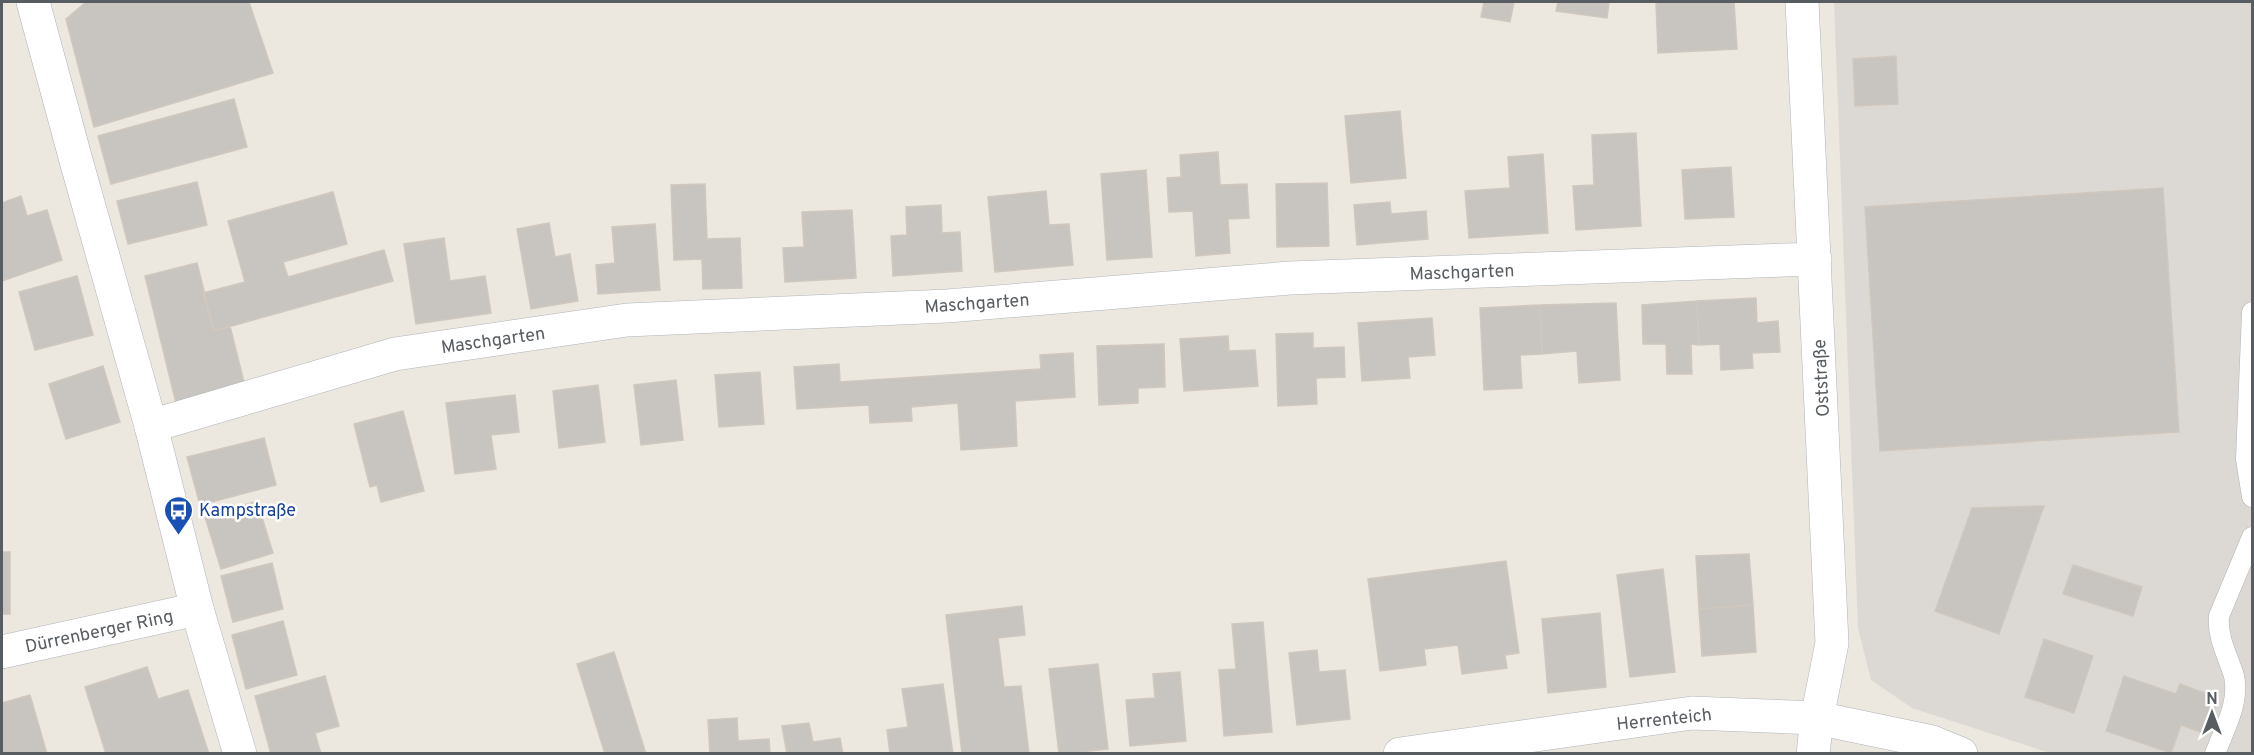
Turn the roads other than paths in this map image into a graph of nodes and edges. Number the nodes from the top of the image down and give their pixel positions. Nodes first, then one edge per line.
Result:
1 (33, 2) edge
2 (1802, 2) edge
3 (1815, 259) junction
4 (2253, 312) edge
5 (151, 426) junction
6 (2253, 497) edge
7 (2253, 537) edge
8 (197, 609) junction
9 (2, 652) edge
10 (1817, 718) junction
11 (240, 753) edge
12 (1400, 753) edge
13 (1813, 753) edge
14 (1961, 753) edge
15 (2215, 753) edge

1 - 5 street
2 - 3 street, Oststraße
3 - 5 street, Maschgarten
3 - 10 street, Oststraße
4 - 6 lane
5 - 8 street
7 - 15 lane
8 - 9 street, Dürrenberger Ring
8 - 11 street
10 - 12 street, Herrenteich
10 - 13 street, Oststraße
10 - 14 street, Herrenteich

